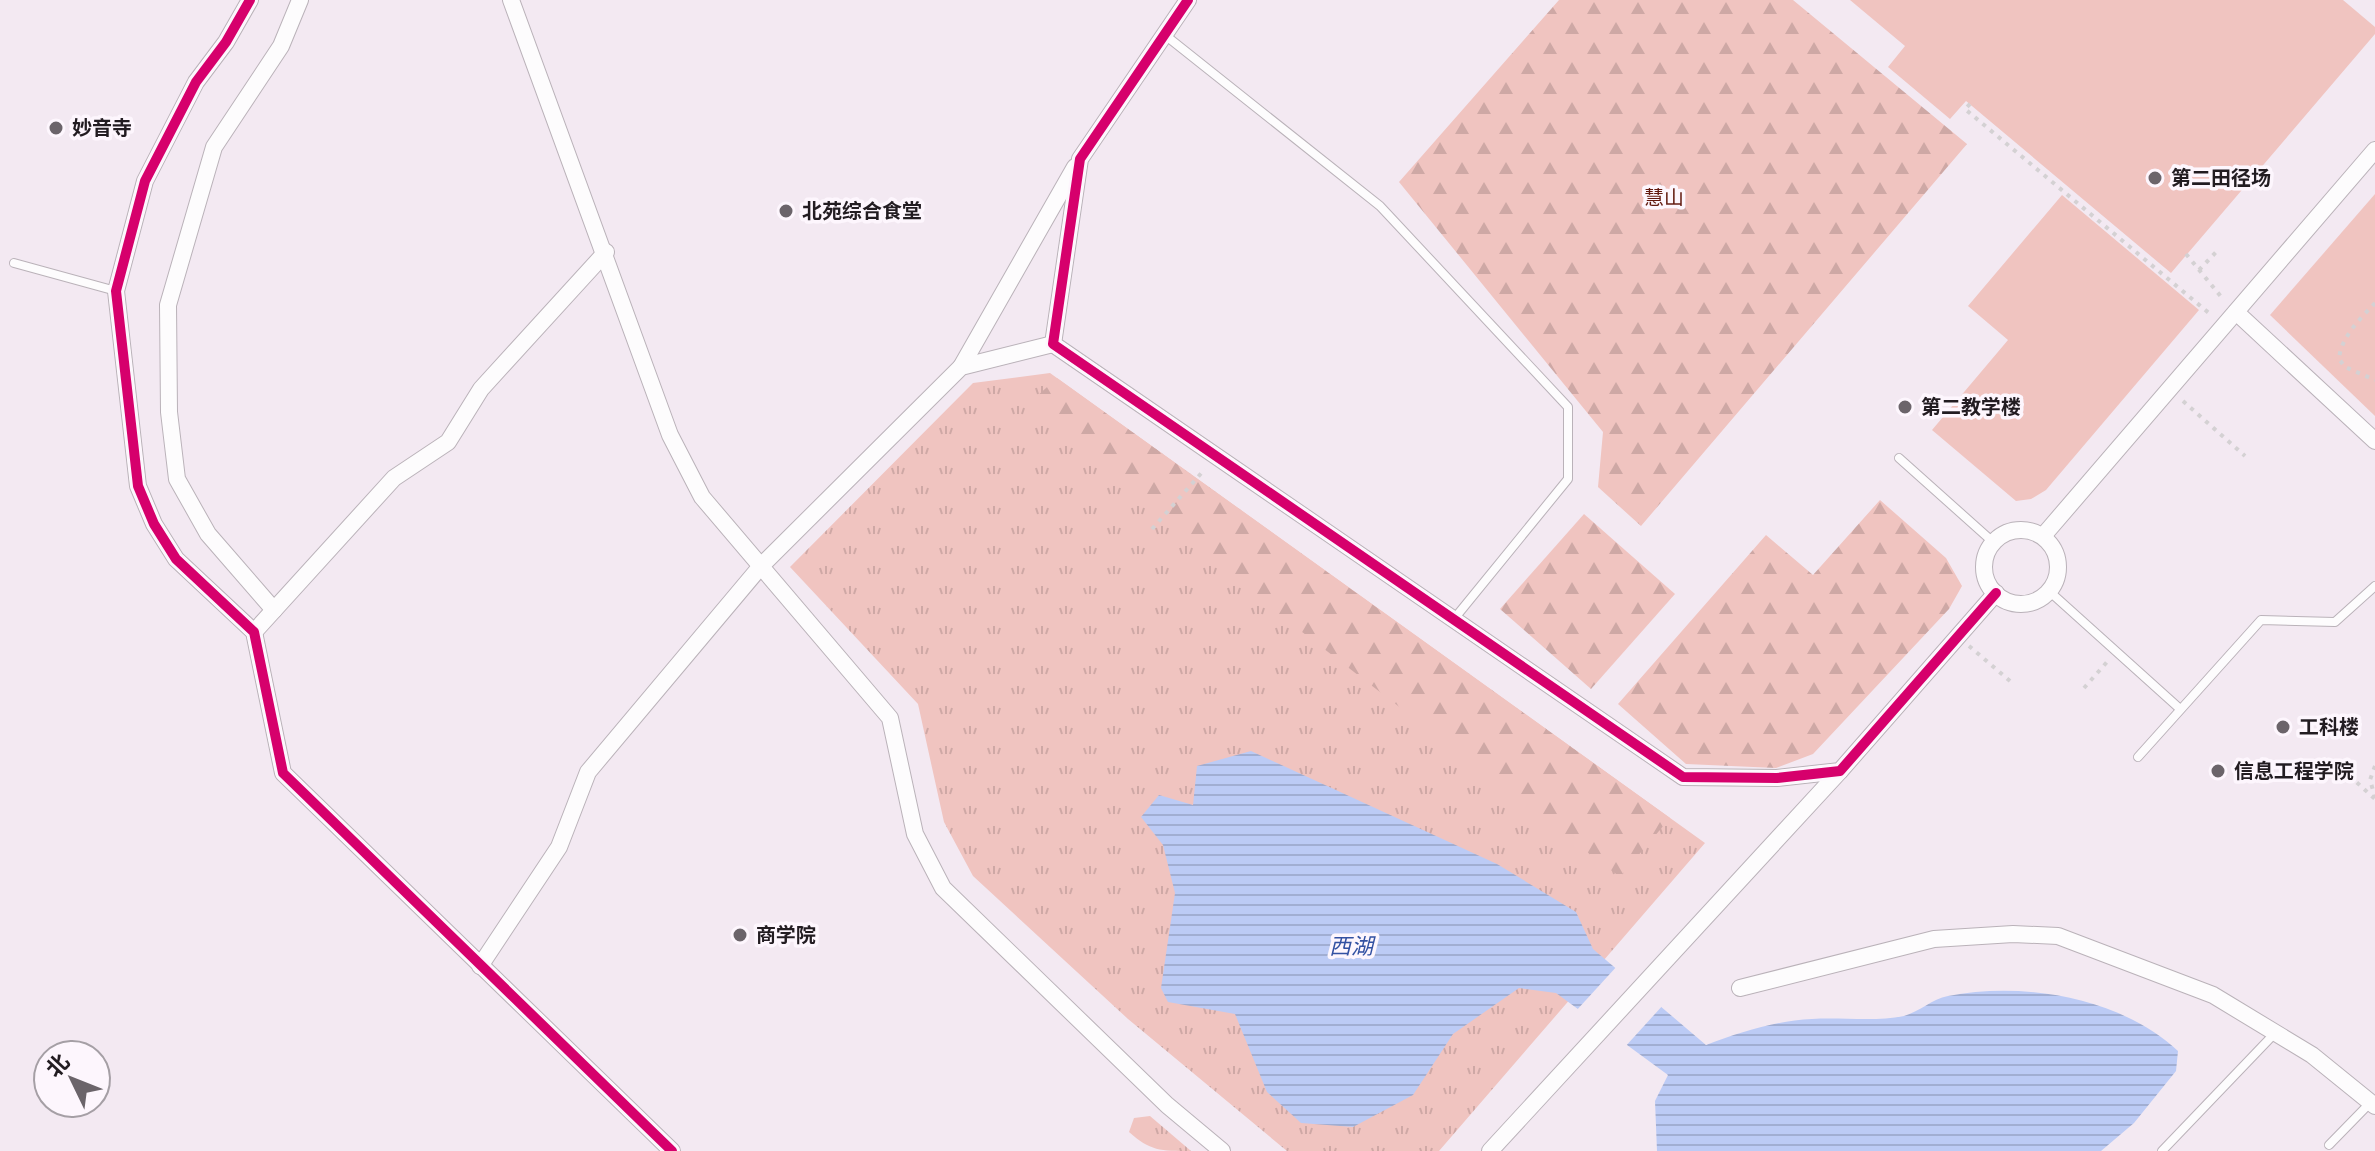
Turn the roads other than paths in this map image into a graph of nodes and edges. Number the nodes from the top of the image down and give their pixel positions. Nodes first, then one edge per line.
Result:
1 (250, 0) edge
2 (300, 0) edge
3 (511, 0) edge
4 (1188, 0) edge
5 (1165, 34) junction
6 (2375, 150) edge
7 (1080, 159) junction
8 (606, 252) junction
9 (14, 263) dead end
10 (116, 291) junction
11 (2236, 312) junction
12 (1053, 344) junction
13 (961, 367) junction
14 (2375, 441) edge
15 (1899, 458) dead end
16 (2043, 536) junction
17 (1993, 542) junction
18 (761, 566) junction
19 (2375, 586) edge
20 (2049, 591) junction
21 (1996, 593) junction
22 (274, 610) junction
23 (1454, 619) junction
24 (254, 632) junction
25 (2179, 708) junction
26 (2138, 757) dead end
27 (1840, 771) junction
28 (480, 966) junction
29 (1740, 988) dead end
30 (2277, 1032) junction
31 (2373, 1104) edge
32 (2329, 1145) dead end
33 (672, 1151) edge
34 (1222, 1151) edge
35 (1490, 1151) edge
36 (2162, 1151) edge

1 - 10 street
2 - 22 street
3 - 8 street
4 - 5 street
5 - 7 street
5 - 23 lane
6 - 11 street
7 - 12 street
7 - 13 street
8 - 18 street
8 - 22 street
9 - 10 lane
10 - 24 street
11 - 14 street
11 - 16 street
12 - 13 street
12 - 23 street
13 - 18 street
15 - 17 lane
16 - 17 street
16 - 20 street
17 - 21 street
18 - 28 street
18 - 34 street
19 - 25 lane
20 - 21 street
20 - 25 lane
21 - 27 street
22 - 24 street
23 - 27 street
24 - 28 street
25 - 26 lane
27 - 35 street
28 - 33 street
29 - 30 street
30 - 31 street
30 - 36 lane
31 - 32 lane

